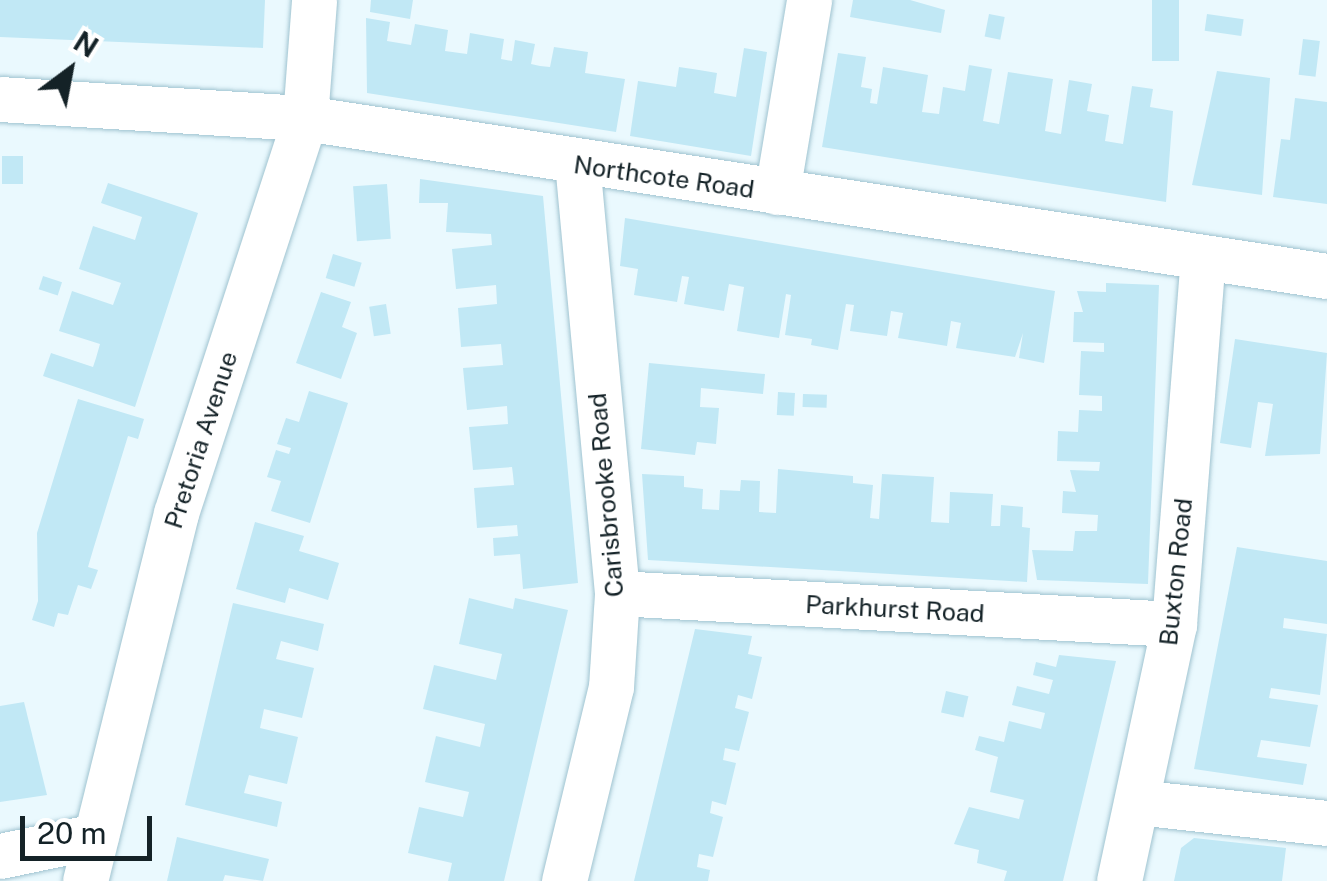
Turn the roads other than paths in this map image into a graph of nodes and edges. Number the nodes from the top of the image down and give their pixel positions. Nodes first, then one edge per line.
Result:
1 (314, 0) edge
2 (809, 0) edge
3 (0, 99) edge
4 (305, 118) junction
5 (578, 164) junction
6 (777, 192) junction
7 (1203, 258) junction
8 (1327, 276) edge
9 (617, 593) junction
10 (1174, 624) junction
11 (1138, 802) junction
12 (1327, 823) edge
13 (96, 836) junction
14 (0, 856) edge
15 (85, 881) edge
16 (564, 881) edge
17 (1119, 881) edge

1 - 4 street, Pretoria Avenue
2 - 6 street
3 - 4 street, Northcote Road
4 - 5 street, Northcote Road
4 - 13 street, Pretoria Avenue
5 - 6 street, Northcote Road
5 - 9 street, Carisbrooke Road
6 - 7 street, Northcote Road
7 - 8 street, Northcote Road
7 - 10 street, Buxton Road
9 - 10 street, Parkhurst Road
9 - 16 street, Carisbrooke Road
10 - 11 street, Buxton Road
11 - 12 street
11 - 17 street, Buxton Road
13 - 14 street
13 - 15 street, Pretoria Avenue

